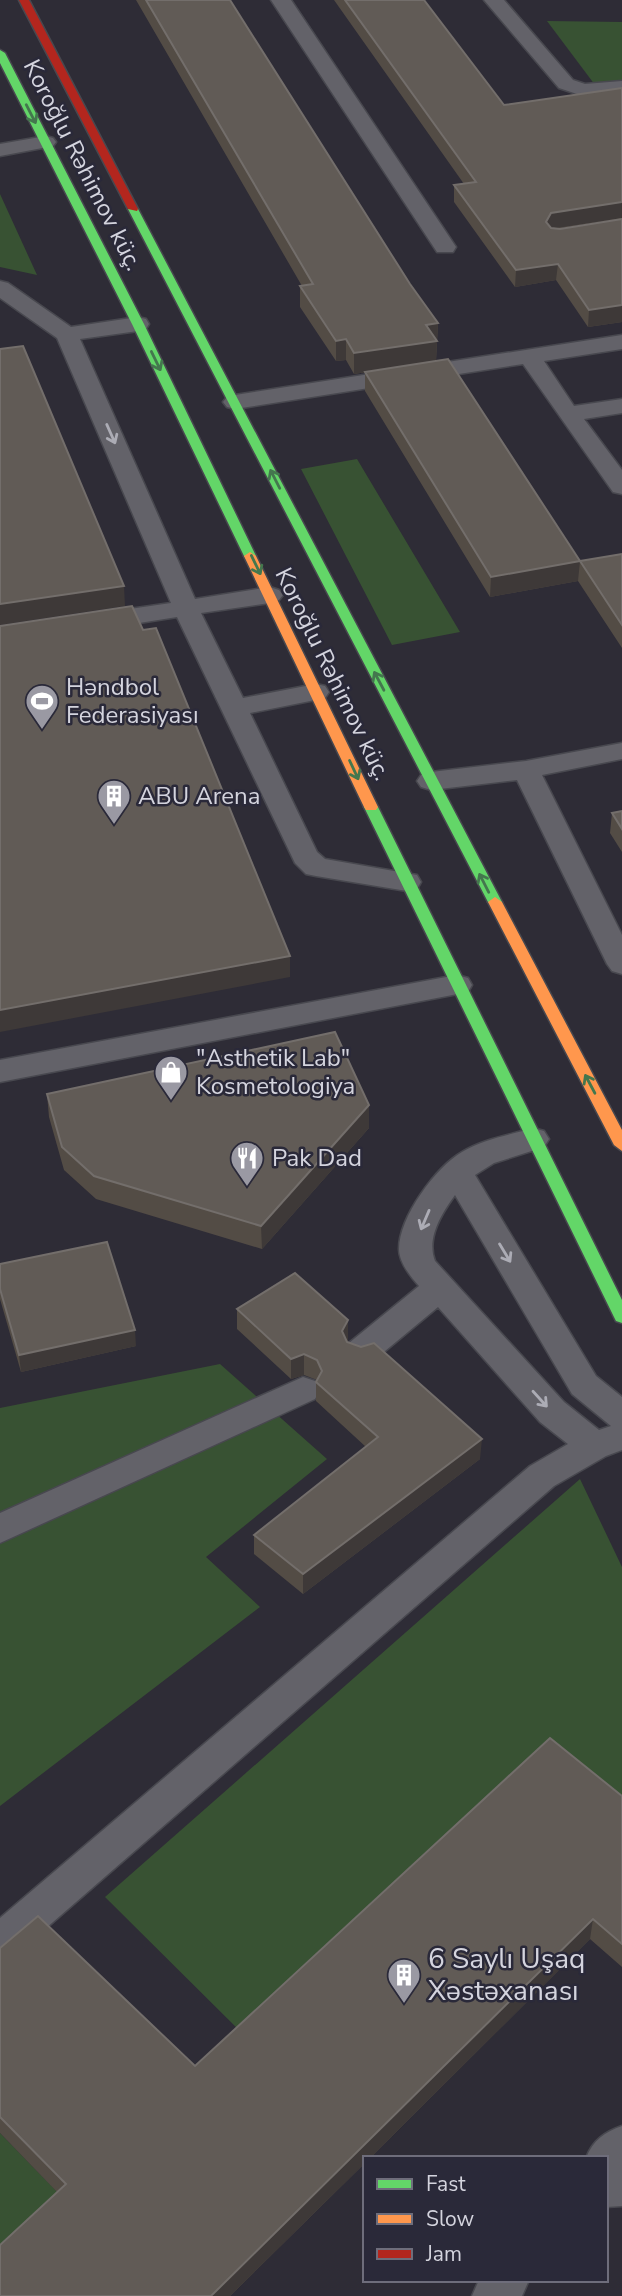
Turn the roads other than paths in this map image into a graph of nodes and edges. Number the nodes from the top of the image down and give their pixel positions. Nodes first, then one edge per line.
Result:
1 (24, 0) edge
2 (281, 0) edge
3 (494, 0) edge
4 (0, 53) edge
5 (622, 87) edge
6 (46, 142) junction
7 (0, 150) edge
8 (445, 247) dead end
9 (0, 288) edge
10 (138, 324) junction
11 (67, 334) junction
12 (622, 342) edge
13 (528, 356) junction
14 (234, 402) junction
15 (622, 406) edge
16 (568, 414) junction
17 (622, 487) edge
18 (270, 595) junction
19 (186, 608) junction
20 (67, 626) edge
21 (316, 692) junction
22 (235, 708) junction
23 (622, 751) edge
24 (526, 770) junction
25 (432, 781) junction
26 (407, 882) junction
27 (622, 964) edge
28 (457, 985) junction
29 (0, 1071) edge
30 (533, 1139) junction
31 (622, 1144) edge
32 (458, 1173) junction
33 (440, 1287) junction
34 (622, 1317) edge
35 (361, 1352) edge
36 (303, 1390) dead end
37 (622, 1416) edge
38 (608, 1441) edge
39 (0, 1529) edge
40 (0, 1943) edge
41 (622, 2146) edge
42 (608, 2158) edge
43 (505, 2282) edge
44 (494, 2296) edge

1 - 14 main road, Koroğlu Rəhimov küç.
2 - 8 lane
3 - 5 lane
4 -> 6 main road, Koroğlu Rəhimov küç.
6 - 7 lane
6 - 10 main road, Koroğlu Rəhimov küç.
9 - 11 lane
10 - 11 lane
10 -> 18 main road, Koroğlu Rəhimov küç.
11 -> 19 lane
12 - 13 lane
13 - 14 lane
13 - 16 lane
25 -> 14 main road, Koroğlu Rəhimov küç.
15 - 16 lane
16 - 17 lane
18 - 19 lane
18 - 21 main road, Koroğlu Rəhimov küç.
19 - 20 lane
19 - 22 lane
21 - 22 lane
21 -> 26 main road, Koroğlu Rəhimov küç.
22 - 26 lane
23 - 24 lane
24 - 25 lane
24 - 27 lane
31 -> 25 main road, Koroğlu Rəhimov küç.
26 - 28 main road, Koroğlu Rəhimov küç.
28 - 29 lane
28 - 30 main road, Koroğlu Rəhimov küç.
30 - 32 lane
30 - 34 main road, Koroğlu Rəhimov küç.
32 -> 33 lane
32 -> 37 lane
33 - 35 lane
33 -> 38 lane
36 - 39 lane
38 - 40 lane
41 - 42 lane
43 - 44 lane

